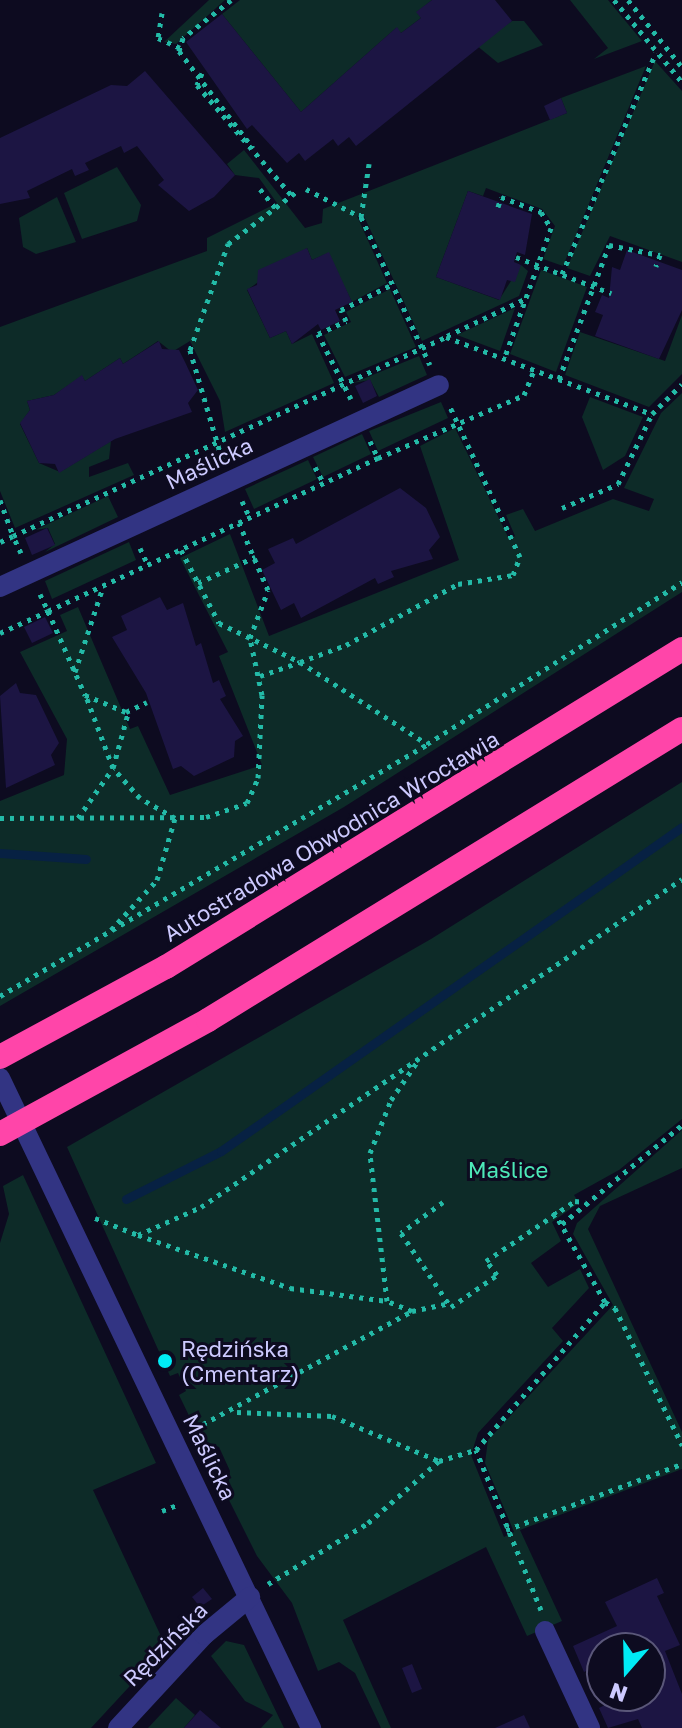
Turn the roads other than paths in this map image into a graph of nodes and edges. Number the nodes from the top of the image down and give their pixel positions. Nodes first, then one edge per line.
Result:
1 (439, 385) road end
2 (0, 587) edge
3 (682, 649) edge
4 (682, 729) edge
5 (0, 1057) edge
6 (0, 1078) edge
7 (0, 1134) edge
8 (250, 1597) junction
9 (545, 1624) road end
10 (118, 1728) edge
11 (311, 1728) edge
12 (590, 1728) edge

1 - 2 street, Maślicka
3 - 5 highway, Autostradowa Obwodnica Wrocławia
4 - 7 highway
6 - 8 street, Maślicka
8 - 10 street, Rędzińska
8 - 11 street, Maślicka
9 - 12 street

